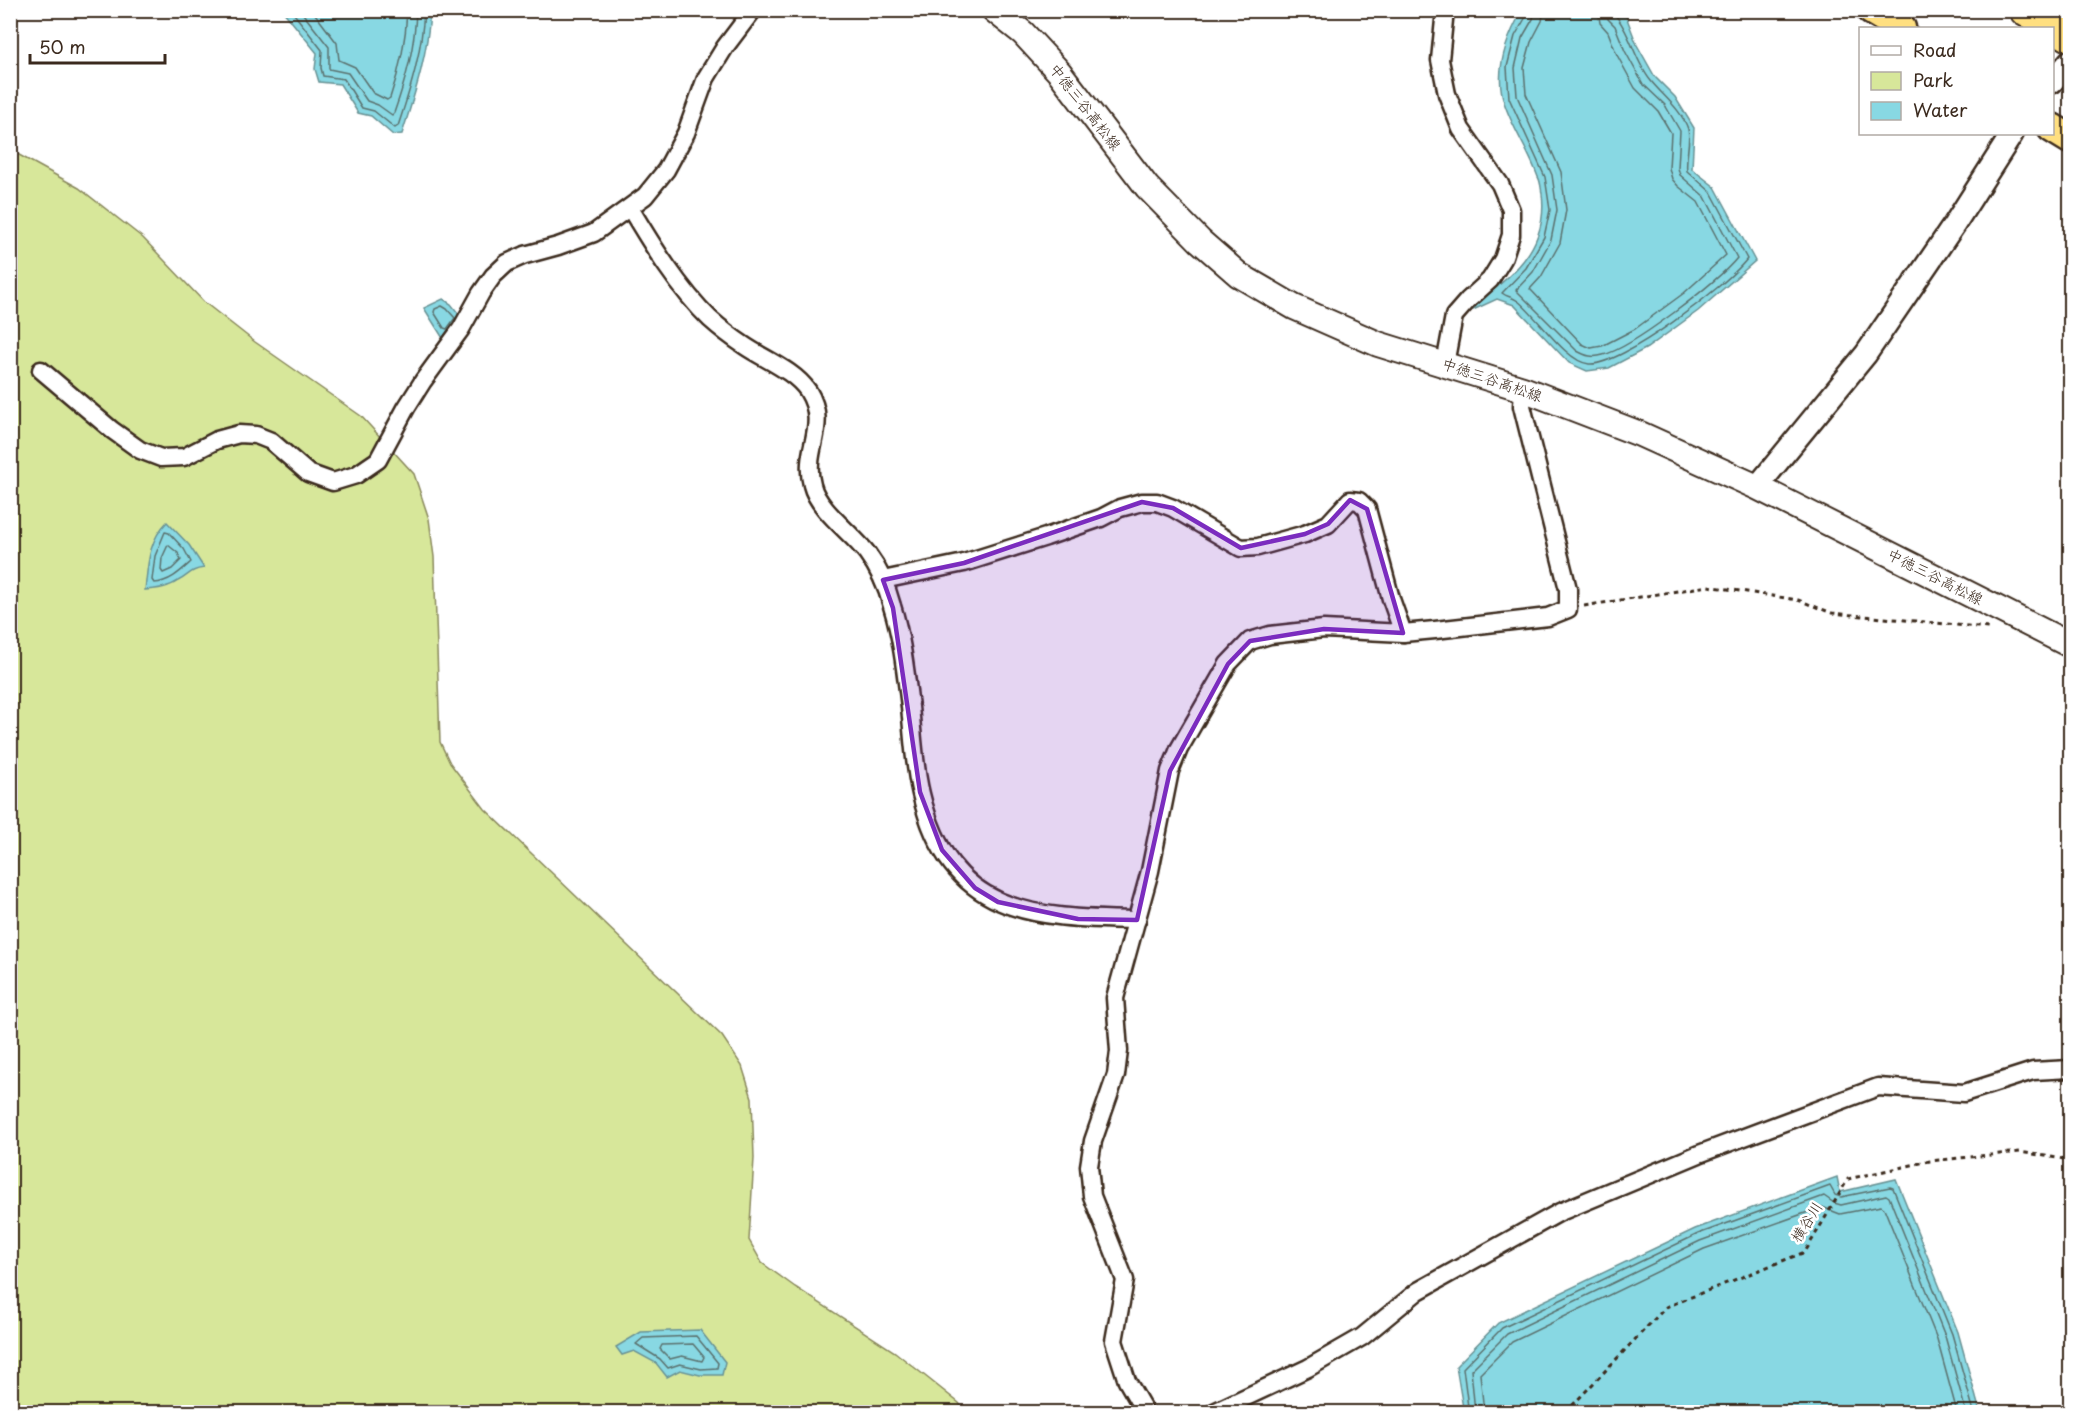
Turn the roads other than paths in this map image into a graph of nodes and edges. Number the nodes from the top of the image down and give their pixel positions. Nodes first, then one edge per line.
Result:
1 (753, 10) edge
2 (994, 10) edge
3 (1445, 10) edge
4 (1871, 10) edge
5 (2026, 10) edge
6 (1899, 27) edge
7 (2070, 35) edge
8 (2070, 62) edge
9 (2054, 80) edge
10 (2054, 129) edge
11 (2011, 135) edge
12 (2070, 138) edge
13 (630, 208) junction
14 (1445, 364) junction
15 (40, 370) dead end
16 (1523, 389) junction
17 (1757, 487) junction
18 (883, 580) junction
19 (1403, 633) junction
20 (2070, 645) edge
21 (1137, 920) junction
22 (2070, 1069) edge
23 (1145, 1413) edge
24 (1214, 1413) edge

1 - 13 street
2 - 14 main road, 中徳三谷高松線
3 - 14 street
4 - 6 highway
5 - 7 highway
8 - 9 street
10 - 12 highway
11 - 17 street
13 - 15 street
13 - 18 street
14 - 16 main road, 中徳三谷高松線
16 - 17 main road, 中徳三谷高松線
16 - 19 street
17 - 20 main road, 中徳三谷高松線
18 - 19 street
18 - 21 street
19 - 21 street
21 - 23 street
22 - 24 street

